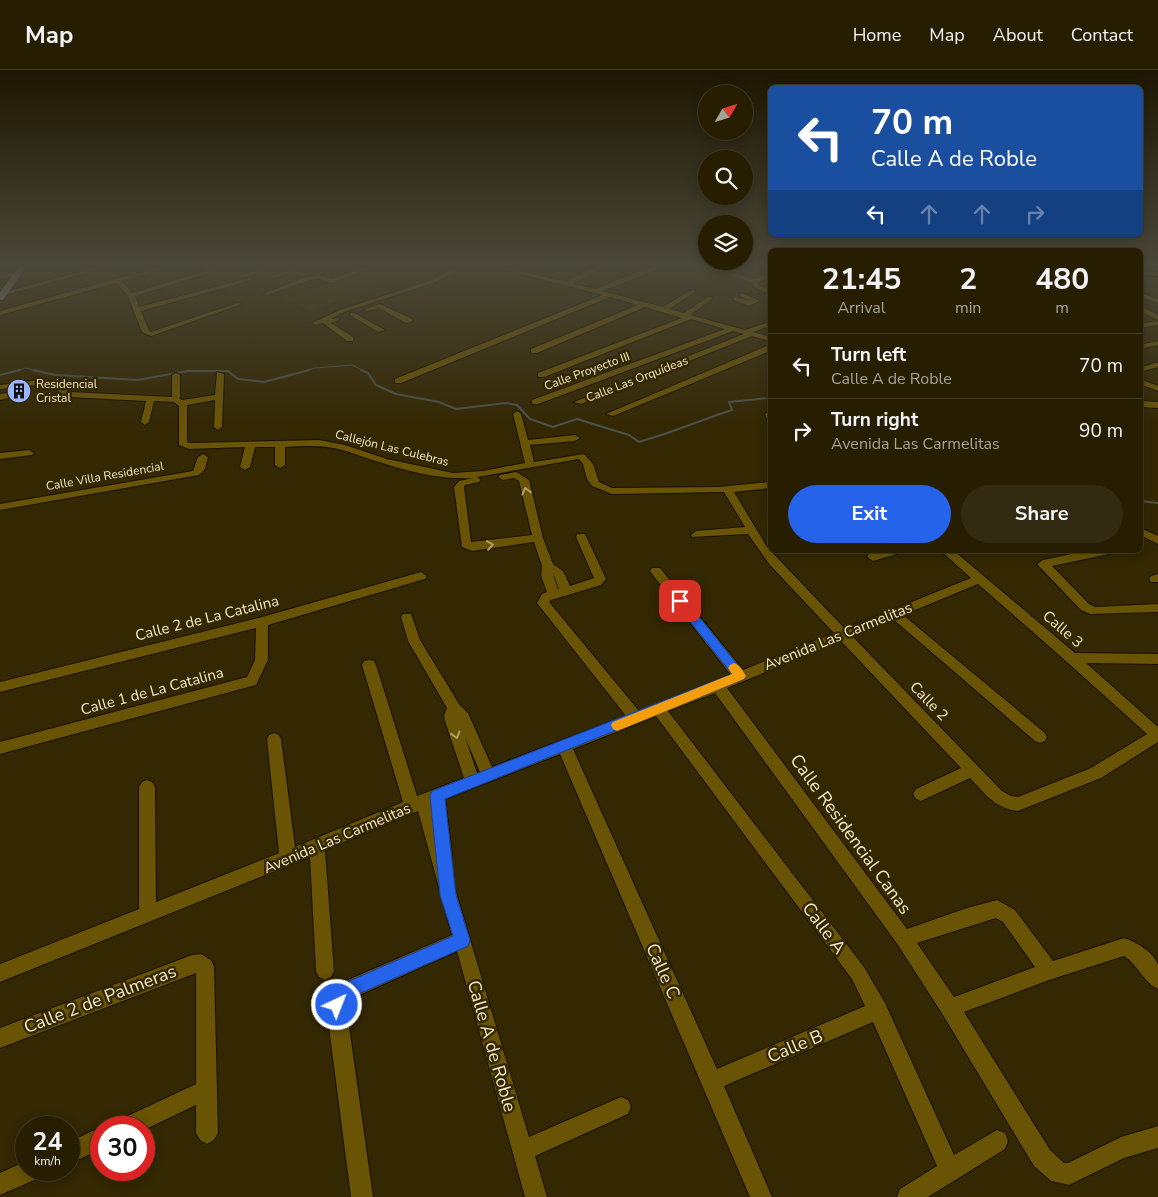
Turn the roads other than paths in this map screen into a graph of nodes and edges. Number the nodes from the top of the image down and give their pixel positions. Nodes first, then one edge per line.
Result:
1 (141, 319) edge
2 (198, 319) edge
3 (328, 319) edge
4 (334, 319) edge
5 (361, 319) edge
6 (377, 319) dead end
7 (405, 319) edge
8 (550, 319) edge
9 (611, 319) edge
10 (683, 319) edge
11 (694, 319) edge
12 (409, 321) dead end
13 (321, 322) junction
14 (368, 322) junction
15 (1158, 323) edge
16 (768, 325) edge
17 (1143, 326) edge
18 (732, 328) junction
19 (381, 330) dead end
20 (748, 333) junction
21 (768, 338) edge
22 (350, 339) dead end
23 (1158, 343) edge
24 (1143, 346) edge
25 (768, 349) edge
26 (534, 351) dead end
27 (1143, 360) edge
28 (1157, 365) edge
29 (1143, 369) edge
30 (220, 374) dead end
31 (176, 375) dead end
32 (541, 376) dead end
33 (398, 380) dead end
34 (1143, 383) edge
35 (0, 387) edge
36 (1158, 389) edge
37 (218, 397) junction
38 (150, 398) junction
39 (179, 401) junction
40 (535, 402) dead end
41 (578, 402) dead end
42 (1143, 404) edge
43 (1158, 405) edge
44 (517, 414) dead end
45 (610, 414) dead end
46 (145, 422) dead end
47 (218, 428) dead end
48 (575, 438) dead end
49 (524, 442) junction
50 (251, 444) junction
51 (280, 444) junction
52 (29, 453) dead end
53 (0, 456) edge
54 (203, 456) dead end
55 (280, 465) dead end
56 (530, 465) junction
57 (245, 467) dead end
58 (768, 485) edge
59 (727, 489) junction
60 (0, 507) edge
61 (752, 530) junction
62 (696, 535) dead end
63 (580, 537) dead end
64 (538, 538) junction
65 (886, 553) edge
66 (949, 553) edge
67 (1095, 553) edge
68 (873, 557) dead end
69 (656, 571) dead end
70 (422, 576) dead end
71 (979, 579) junction
72 (560, 593) junction
73 (1158, 608) edge
74 (893, 613) junction
75 (407, 617) dead end
76 (262, 622) junction
77 (843, 634) junction
78 (1072, 658) junction
79 (1158, 658) edge
80 (369, 665) dead end
81 (740, 676) junction
82 (718, 686) junction
83 (0, 687) edge
84 (454, 708) junction
85 (658, 709) junction
86 (636, 718) junction
87 (1157, 735) edge
88 (1040, 737) dead end
89 (274, 739) dead end
90 (564, 746) junction
91 (0, 748) edge
92 (973, 770) junction
93 (489, 776) junction
94 (473, 782) junction
95 (147, 787) dead end
96 (921, 794) dead end
97 (424, 801) junction
98 (317, 846) junction
99 (288, 858) junction
100 (148, 915) junction
101 (904, 939) junction
102 (462, 940) junction
103 (325, 971) dead end
104 (1049, 971) junction
105 (0, 973) edge
106 (1158, 980) edge
107 (950, 1008) junction
108 (878, 1010) junction
109 (0, 1038) edge
110 (712, 1081) junction
111 (207, 1090) junction
112 (621, 1107) dead end
113 (150, 1116) edge
114 (207, 1133) dead end
115 (1158, 1137) edge
116 (997, 1141) dead end
117 (522, 1151) junction
118 (950, 1171) junction
119 (15, 1177) edge
120 (0, 1184) edge
121 (362, 1197) edge
122 (536, 1197) edge
123 (761, 1197) edge
124 (908, 1197) edge

1 - 2 street
3 - 13 street
4 - 13 street
5 - 14 street
6 - 14 street
7 - 12 street
8 - 33 street
9 - 26 street
10 - 32 street
11 - 18 street
13 - 22 street
14 - 19 street
15 - 17 street
16 - 20 street, Calle Las Orquídeas
18 - 20 street
18 - 40 street, Calle Proyecto III
20 - 21 street
20 - 41 street, Calle Las Orquídeas
23 - 24 street
25 - 45 street
27 - 28 street
28 - 29 street
30 - 37 street
31 - 39 street
34 - 36 street
35 - 38 street
37 - 39 street
37 - 47 street
38 - 39 street
38 - 46 street
39 - 50 street, Callejón Las Culebras
42 - 43 street
44 - 49 street
48 - 49 street
49 - 56 street
50 - 51 street, Callejón Las Culebras
50 - 57 street
51 - 55 street
51 - 56 street, Callejón Las Culebras
52 - 53 street
54 - 60 street, Calle Villa Residencial
56 - 59 street, Callejón Las Culebras
58 - 59 street, Callejón Las Culebras
59 - 61 street, Calle 2
61 - 62 street
61 - 77 street, Calle 2
63 - 72 street
64 -> 64 street
64 - 72 street
65 - 68 street
66 - 71 street, Calle 3
67 - 73 street
69 - 81 street
70 - 76 street, Calle 2 de La Catalina
71 - 74 street, Avenida Las Carmelitas
71 - 78 street, Calle 3
72 - 86 street
74 - 77 street, Avenida Las Carmelitas
74 - 88 street
75 - 84 street
76 - 83 street, Calle 2 de La Catalina
76 - 91 street, Calle 1 de La Catalina
77 - 81 street, Avenida Las Carmelitas
77 - 92 street, Calle 2
78 - 79 street
78 - 87 street, Calle 3
80 - 97 street, Calle A de Roble
81 - 82 street, Avenida Las Carmelitas
82 - 85 street, Avenida Las Carmelitas
82 - 101 street, Calle Residencial Canas
84 - 93 street
84 -> 94 street
85 - 86 street, Avenida Las Carmelitas
85 - 108 street, Calle A
86 - 90 street, Avenida Las Carmelitas
87 - 92 street, Calle 2
89 - 99 street
90 - 93 street, Avenida Las Carmelitas
90 - 110 street, Calle C
92 - 96 street
93 - 94 street, Avenida Las Carmelitas
94 - 97 street, Avenida Las Carmelitas
95 - 100 street
97 - 98 street, Avenida Las Carmelitas
97 - 102 street, Calle A de Roble
98 - 99 street, Avenida Las Carmelitas
98 - 103 street
99 - 100 street, Avenida Las Carmelitas
100 - 105 street, Avenida Las Carmelitas
101 - 104 street
101 - 107 street, Calle Residencial Canas
102 - 117 street, Calle A de Roble
102 - 121 street
104 - 106 street
104 - 107 street
107 - 115 street, Calle Residencial Canas
108 - 110 street, Calle B
108 - 118 street, Calle A
109 - 111 street, Calle 2 de Palmeras
110 - 123 street, Calle C
111 - 113 street
111 - 114 street
112 - 117 street
116 - 118 street
117 - 122 street, Calle A de Roble
118 - 124 street
119 - 120 street

